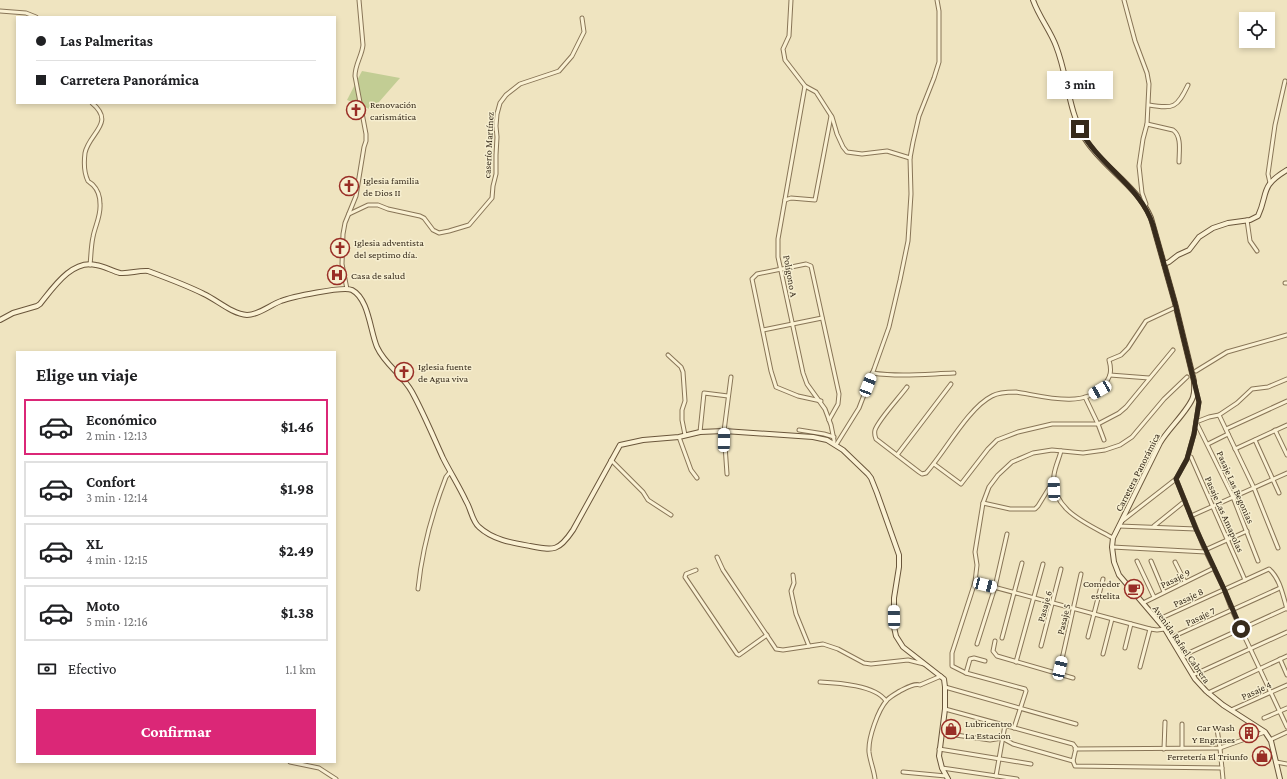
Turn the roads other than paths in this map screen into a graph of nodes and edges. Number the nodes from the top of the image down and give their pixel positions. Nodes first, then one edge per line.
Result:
1 (359, 0) edge
2 (791, 0) edge
3 (937, 0) edge
4 (1033, 0) edge
5 (1124, 0) edge
6 (0, 11) edge
7 (35, 16) edge
8 (582, 18) dead end
9 (1285, 81) dead end
10 (1188, 85) dead end
11 (805, 86) junction
12 (93, 104) edge
13 (1149, 105) junction
14 (831, 115) junction
15 (1147, 124) junction
16 (910, 158) junction
17 (1179, 162) dead end
18 (1287, 170) edge
19 (1270, 183) junction
20 (785, 200) junction
21 (1145, 207) junction
22 (349, 214) junction
23 (1247, 220) junction
24 (1257, 250) dead end
25 (1164, 264) junction
26 (90, 265) junction
27 (781, 270) junction
28 (347, 289) junction
29 (1176, 307) junction
30 (822, 318) junction
31 (0, 320) edge
32 (792, 323) junction
33 (763, 330) junction
34 (1287, 335) edge
35 (1173, 350) dead end
36 (668, 355) dead end
37 (1196, 371) dead end
38 (872, 373) junction
39 (954, 373) dead end
40 (1110, 375) junction
41 (730, 377) dead end
42 (1187, 377) dead end
43 (1150, 378) junction
44 (1287, 379) edge
45 (1194, 381) junction
46 (951, 384) dead end
47 (907, 387) dead end
48 (728, 396) junction
49 (1085, 397) junction
50 (821, 401) junction
51 (1287, 401) edge
52 (1219, 415) junction
53 (829, 420) junction
54 (1196, 422) junction
55 (1098, 424) junction
56 (1287, 425) edge
57 (1226, 429) junction
58 (798, 430) dead end
59 (1275, 430) junction
60 (724, 431) junction
61 (700, 432) junction
62 (1228, 434) junction
63 (685, 436) junction
64 (679, 437) junction
65 (834, 437) junction
66 (1104, 440) dead end
67 (1255, 440) junction
68 (835, 444) junction
69 (1208, 444) junction
70 (1235, 449) junction
71 (1061, 451) junction
72 (898, 455) junction
73 (1287, 455) edge
74 (1188, 456) junction
75 (612, 460) junction
76 (934, 464) junction
77 (450, 472) junction
78 (1287, 472) edge
79 (727, 474) dead end
80 (697, 478) dead end
81 (1176, 479) junction
82 (1273, 479) junction
83 (1054, 480) junction
84 (1254, 488) junction
85 (1279, 493) dead end
86 (1234, 497) junction
87 (1185, 501) junction
88 (983, 503) junction
89 (1213, 506) junction
90 (671, 515) dead end
91 (1191, 516) junction
92 (1122, 521) junction
93 (1119, 526) junction
94 (1153, 527) junction
95 (1196, 529) junction
96 (1247, 531) junction
97 (1007, 534) dead end
98 (1113, 538) junction
99 (1227, 540) junction
100 (1112, 548) junction
101 (1278, 548) dead end
102 (1206, 551) junction
103 (717, 557) dead end
104 (1137, 561) dead end
105 (1151, 561) dead end
106 (1258, 561) dead end
107 (1175, 562) dead end
108 (1022, 563) dead end
109 (1043, 564) dead end
110 (1062, 568) dead end
111 (1214, 568) junction
112 (696, 570) dead end
113 (1081, 574) dead end
114 (793, 575) dead end
115 (1103, 579) dead end
116 (1245, 580) junction
117 (975, 582) junction
118 (1185, 582) junction
119 (995, 587) junction
120 (1280, 588) junction
121 (418, 589) dead end
122 (1224, 589) junction
123 (1014, 592) junction
124 (1164, 592) junction
125 (1154, 597) junction
126 (1034, 598) junction
127 (1053, 603) junction
128 (1142, 603) junction
129 (1073, 608) junction
130 (1287, 609) edge
131 (1232, 610) junction
132 (1094, 614) junction
133 (1112, 619) junction
134 (1157, 620) junction
135 (1131, 624) junction
136 (1150, 629) junction
137 (1165, 629) junction
138 (1241, 629) junction
139 (1287, 632) edge
140 (767, 635) junction
141 (1088, 637) dead end
142 (1002, 638) dead end
143 (1170, 638) junction
144 (995, 641) dead end
145 (977, 644) dead end
146 (809, 646) junction
147 (1041, 646) dead end
148 (1125, 648) dead end
149 (1250, 649) junction
150 (1103, 654) dead end
151 (1182, 656) junction
152 (1287, 656) edge
153 (1280, 659) junction
154 (985, 661) dead end
155 (1016, 662) junction
156 (926, 665) junction
157 (1140, 667) dead end
158 (1060, 668) dead end
159 (1259, 668) junction
160 (966, 673) junction
161 (1193, 675) junction
162 (1287, 675) edge
163 (941, 676) junction
164 (1073, 678) dead end
165 (820, 682) dead end
166 (1287, 685) edge
167 (945, 687) junction
168 (1271, 692) junction
169 (1208, 693) junction
170 (886, 701) junction
171 (1021, 708) junction
172 (1287, 708) edge
173 (945, 709) junction
174 (1231, 710) junction
175 (1280, 711) junction
176 (1264, 718) dead end
177 (1165, 722) dead end
178 (1076, 724) dead end
179 (1182, 724) dead end
180 (1005, 725) junction
181 (1287, 726) edge
182 (1014, 728) junction
183 (1217, 729) dead end
184 (1264, 732) junction
185 (1287, 732) edge
186 (942, 733) junction
187 (1002, 738) junction
188 (1270, 740) junction
189 (1164, 748) junction
190 (1182, 748) junction
191 (1220, 748) junction
192 (939, 749) junction
193 (1075, 749) junction
194 (999, 759) junction
195 (1073, 761) junction
196 (1276, 762) junction
197 (295, 763) edge
198 (1031, 764) dead end
199 (1287, 764) edge
200 (942, 768) junction
201 (1222, 768) junction
202 (902, 772) dead end
203 (996, 776) junction
204 (947, 778) edge
205 (336, 779) edge
206 (875, 779) edge
207 (1017, 779) edge
208 (1223, 779) edge
209 (1280, 779) edge

1 - 22 street
2 - 11 street
3 - 16 street
4 - 21 street, Carretera Panorámica
5 - 13 street
6 - 7 street
8 - 22 street, caserío Martínez
9 - 19 street
10 - 13 street
11 - 14 street
11 - 20 street, Polígono A
12 - 26 street
13 - 15 street
14 - 16 street
14 - 20 street
15 - 17 street
15 - 21 street
16 - 38 street
18 - 19 street
19 - 23 street
20 - 27 street, Polígono A
21 - 25 street, Carretera Panorámica
22 - 28 street
23 - 24 street
23 - 25 street
25 - 29 street, Carretera Panorámica
26 - 28 street
26 - 31 street
27 - 30 street
27 - 32 street, Polígono A
27 - 33 street
28 - 77 street
29 - 40 street
29 - 45 street, Carretera Panorámica
30 - 32 street
30 - 53 street
32 - 33 street
32 - 50 street, Polígono A
33 - 50 street
34 - 37 street
35 - 43 street
36 - 63 street
38 - 39 street
38 - 68 street
40 - 43 street
40 - 49 street
41 - 48 street
42 - 71 street
43 - 55 street
44 - 52 street
45 - 54 street
45 - 92 street, Carretera Panorámica
46 - 72 street
47 - 72 street
48 - 60 street
48 - 61 street
49 - 55 street
49 - 76 street
50 - 53 street, Polígono A
51 - 57 street
52 - 54 street
52 - 57 street
53 - 65 street, Polígono A
54 - 69 street, Pasaje Las Begonias
54 - 74 street
55 - 66 street
55 - 76 street
56 - 59 street
57 - 62 street
58 - 65 street
59 - 67 street
59 - 73 street
60 - 61 street
60 - 68 street
60 - 79 street
61 - 63 street
62 - 69 street
62 - 70 street
63 - 64 street
64 - 75 street
64 - 80 street
65 - 68 street, Polígono A
67 - 70 street
67 - 82 street
68 - 156 street
69 - 86 street, Pasaje Las Begonias
70 - 84 street
71 - 83 street
71 - 88 street
72 - 76 street
74 - 81 street
74 - 89 street, Pasaje Las Amapolas
75 - 77 street
75 - 90 street
77 - 121 street
78 - 82 street
81 - 87 street
81 - 92 street
82 - 84 street
82 - 85 street
83 - 88 street
83 - 98 street
84 - 86 street
84 - 101 street
86 - 89 street
86 - 96 street, Pasaje Las Begonias
87 - 91 street
87 - 94 street
88 - 117 street
89 - 91 street
89 - 99 street, Pasaje Las Amapolas
91 - 95 street
92 - 93 street, Avenida Rafael Cabrera
93 - 94 street
93 - 98 street, Avenida Rafael Cabrera
94 - 95 street
95 - 102 street
96 - 99 street
96 - 106 street, Pasaje Las Begonias
97 - 119 street
98 - 100 street, Avenida Rafael Cabrera
99 - 102 street
99 - 116 street, Pasaje Las Amapolas
100 - 102 street
100 - 128 street, Avenida Rafael Cabrera
102 - 111 street
103 - 140 street
104 - 125 street
105 - 124 street
107 - 118 street
108 - 123 street
109 - 126 street
110 - 127 street, Pasaje 6
111 - 118 street, Pasaje 9
111 - 122 street
112 - 140 street
113 - 129 street, Pasaje 5
114 - 146 street
115 - 132 street
116 - 120 street, Pasaje 8
116 - 122 street, Pasaje 8
117 - 119 street
117 - 160 street
118 - 124 street, Pasaje 9
119 - 123 street
119 - 145 street
120 - 130 street
120 - 131 street, Pasaje 7
122 - 131 street
122 - 134 street, Pasaje 8
123 - 126 street
123 - 142 street
124 - 125 street, Pasaje 9
125 - 128 street, Pasaje 9
126 - 127 street
126 - 155 street
127 - 129 street
127 - 147 street, Pasaje 6
128 - 134 street, Avenida Rafael Cabrera
129 - 132 street
129 - 158 street, Pasaje 5
130 - 138 street
131 - 138 street
131 - 143 street, Pasaje 7
132 - 133 street
132 - 141 street
133 - 135 street
133 - 150 street
134 - 137 street, Avenida Rafael Cabrera
135 - 136 street
135 - 148 street
136 - 137 street
136 - 157 street
137 - 143 street, Avenida Rafael Cabrera
138 - 149 street
138 - 151 street
139 - 149 street
140 - 146 street
143 - 151 street, Avenida Rafael Cabrera
144 - 155 street
146 - 156 street
149 - 159 street
149 - 161 street
151 - 161 street, Avenida Rafael Cabrera
152 - 153 street
153 - 159 street
153 - 162 street
154 - 160 street
155 - 164 street
156 - 163 street
159 - 168 street
159 - 169 street
160 - 171 street
161 - 169 street, Avenida Rafael Cabrera
163 - 167 street
163 - 170 street
165 - 170 street
166 - 168 street, Pasaje 4
167 - 171 street
167 - 173 street
168 - 174 street, Pasaje 4
168 - 175 street
169 - 174 street, Avenida Rafael Cabrera
170 - 206 street
171 - 178 street
171 - 182 street
172 - 175 street
173 - 180 street
173 - 186 street
174 - 184 street, Avenida Rafael Cabrera
175 - 176 street
175 - 181 street
177 - 189 street
179 - 190 street
180 - 182 street
180 - 187 street
182 - 193 street
183 - 191 street
184 - 188 street, Avenida Rafael Cabrera
184 - 191 street
185 - 188 street
186 - 187 street
186 - 192 street
187 - 194 street
187 - 195 street
188 - 196 street, Avenida Rafael Cabrera
189 - 190 street
189 - 193 street
190 - 191 street
191 - 201 street
192 - 194 street
192 - 200 street
193 - 195 street
194 - 198 street
194 - 203 street
195 - 201 street
196 - 199 street
196 - 209 street, Avenida Rafael Cabrera
197 - 205 street
200 - 203 street
200 - 204 street
201 - 208 street
202 - 204 street
203 - 207 street

